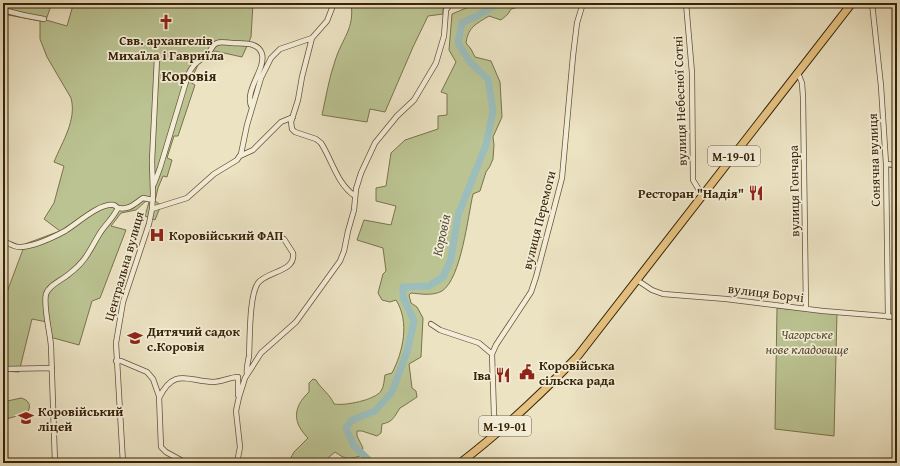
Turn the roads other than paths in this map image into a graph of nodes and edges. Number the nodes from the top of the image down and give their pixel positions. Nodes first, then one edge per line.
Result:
1 (334, 3) edge
2 (450, 3) edge
3 (584, 3) edge
4 (686, 3) edge
5 (852, 3) edge
6 (872, 3) edge
7 (3, 10) edge
8 (44, 18) dead end
9 (312, 38) junction
10 (157, 58) dead end
11 (798, 73) junction
12 (252, 108) junction
13 (293, 117) junction
14 (240, 156) junction
15 (886, 164) junction
16 (897, 165) edge
17 (153, 186) junction
18 (704, 194) junction
19 (355, 196) junction
20 (153, 200) junction
21 (118, 208) junction
22 (152, 209) junction
23 (284, 239) dead end
24 (3, 241) edge
25 (637, 280) junction
26 (806, 309) junction
27 (888, 317) junction
28 (897, 317) edge
29 (431, 324) dead end
30 (492, 354) junction
31 (116, 361) junction
32 (52, 368) junction
33 (3, 369) edge
34 (248, 374) junction
35 (238, 397) junction
36 (159, 398) junction
37 (500, 431) junction
38 (56, 463) edge
39 (124, 463) edge
40 (186, 463) edge
41 (237, 463) edge
42 (460, 463) edge

1 - 9 street
2 - 19 street
3 - 30 street, вулиця Перемоги
4 - 18 street, вулиця Небесної Сотні
5 - 11 main road, М-19-01
6 - 15 street, Сонячна вулиця
7 - 8 street
9 - 12 street
9 - 13 street
10 - 17 street
11 - 18 main road, М-19-01
11 - 26 street, вулиця Гончара
12 - 14 street
12 - 17 street, Центральна вулиця
13 - 14 street
13 - 19 street
14 - 22 street
15 - 16 street
15 - 27 street, Сонячна вулиця
17 - 20 street, Центральна вулиця
18 - 25 main road, М-19-01
19 - 34 street
20 - 21 street
20 - 22 street, Центральна вулиця
21 - 24 street
21 - 32 street
22 - 31 street, Центральна вулиця
23 - 34 street
25 - 26 street, вулиця Борчі
25 - 37 main road, М-19-01
26 - 27 street, вулиця Борчі
27 - 28 street, вулиця Борчі
29 - 30 street
30 - 37 street
31 - 36 street
31 - 39 street, Центральна вулиця
32 - 33 street
32 - 38 street
34 - 35 street
35 - 36 street
35 - 41 street
36 - 40 street
37 - 42 main road, М-19-01

